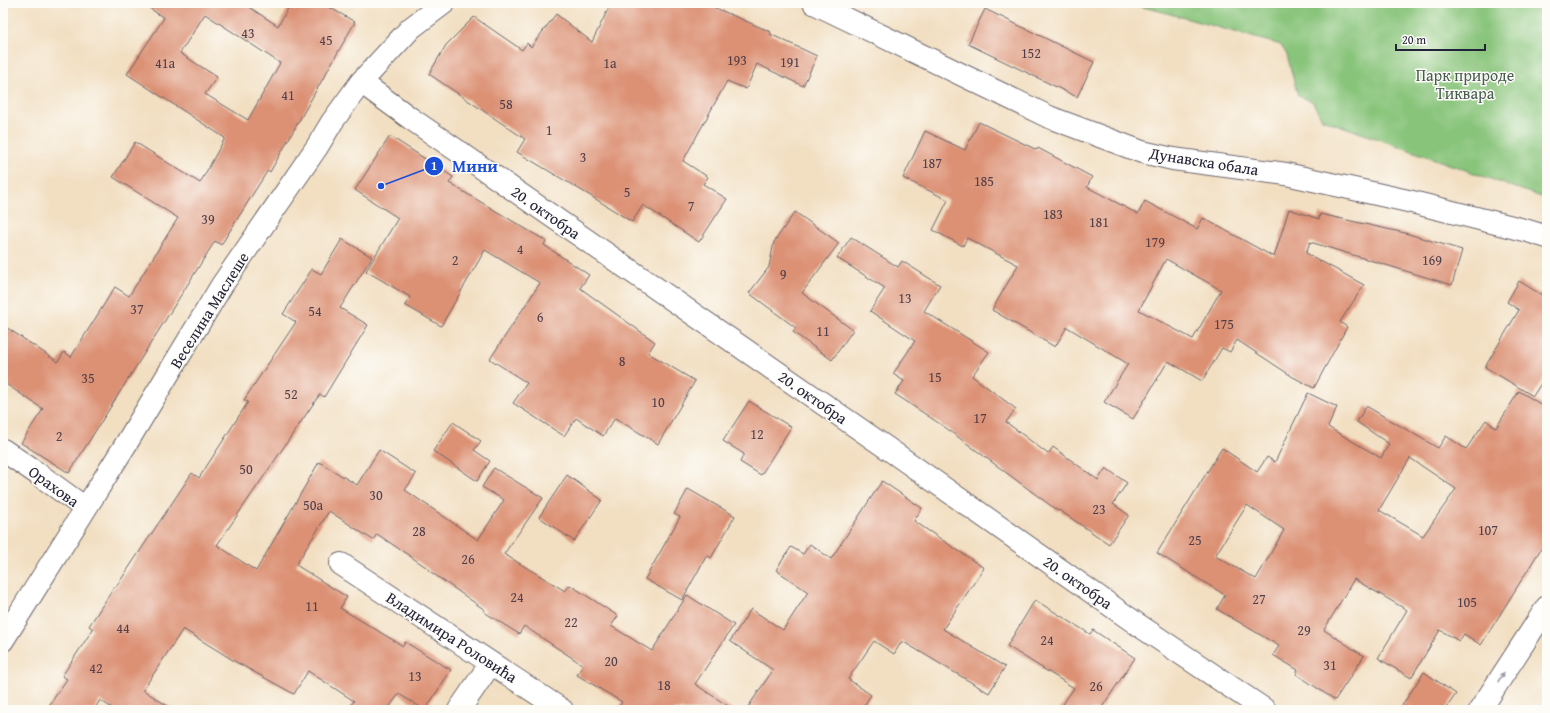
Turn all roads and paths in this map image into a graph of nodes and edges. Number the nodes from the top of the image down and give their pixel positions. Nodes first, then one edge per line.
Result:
1 (444, 3) edge
2 (814, 3) edge
3 (361, 82) junction
4 (1547, 238) edge
5 (3, 450) edge
6 (85, 508) junction
7 (341, 564) dead end
8 (1547, 607) edge
9 (3, 640) edge
10 (491, 663) junction
11 (459, 710) edge
12 (562, 710) edge
13 (1265, 710) edge
14 (1480, 710) edge

1 - 3 street, Веселина Маслеше
2 - 4 street, Дунавска обала
3 - 6 street, Веселина Маслеше
3 - 13 street, 20. октобра
5 - 6 street, Орахова
6 - 9 street, Веселина Маслеше
7 - 10 street, Владимира Роловића
14 -> 8 street
10 - 11 street
10 - 12 street, Владимира Роловића

